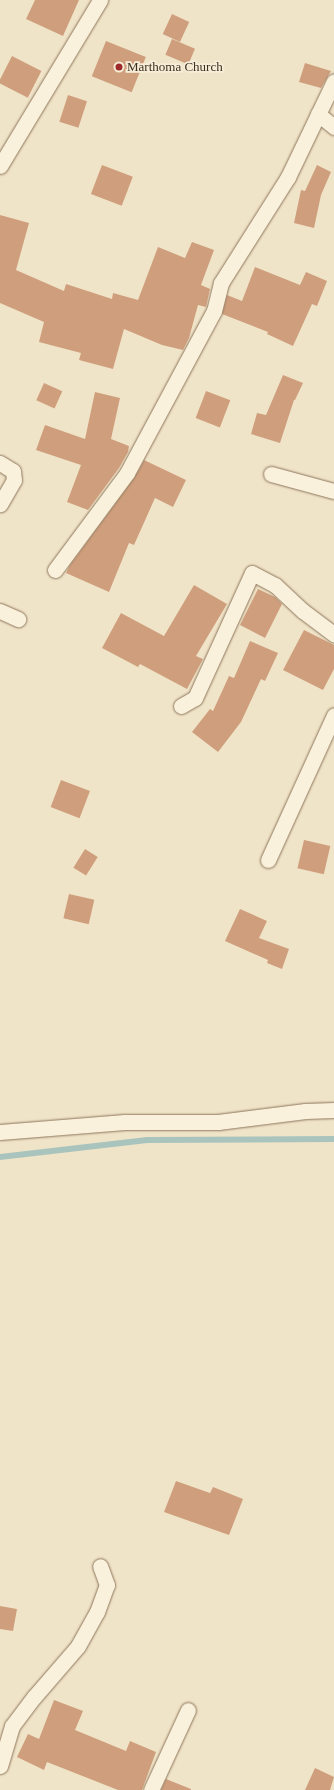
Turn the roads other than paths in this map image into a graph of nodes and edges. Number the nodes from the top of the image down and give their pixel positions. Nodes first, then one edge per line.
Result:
1 (100, 0) edge
2 (334, 81) edge
3 (318, 114) junction
4 (334, 127) edge
5 (0, 166) edge
6 (0, 463) edge
7 (271, 474) dead end
8 (334, 491) edge
9 (0, 504) edge
10 (55, 570) dead end
11 (0, 611) edge
12 (18, 619) dead end
13 (334, 634) edge
14 (181, 706) dead end
15 (334, 715) edge
16 (268, 860) dead end
17 (334, 1110) edge
18 (0, 1132) edge
19 (100, 1566) dead end
20 (188, 1710) dead end
21 (0, 1766) edge
22 (151, 1790) edge

1 - 5 street
2 - 3 street
3 - 4 street
3 - 10 street
6 - 9 street
7 - 8 street
11 - 12 street
13 - 14 street
15 - 16 street
17 - 18 street
19 - 21 street
20 - 22 street

